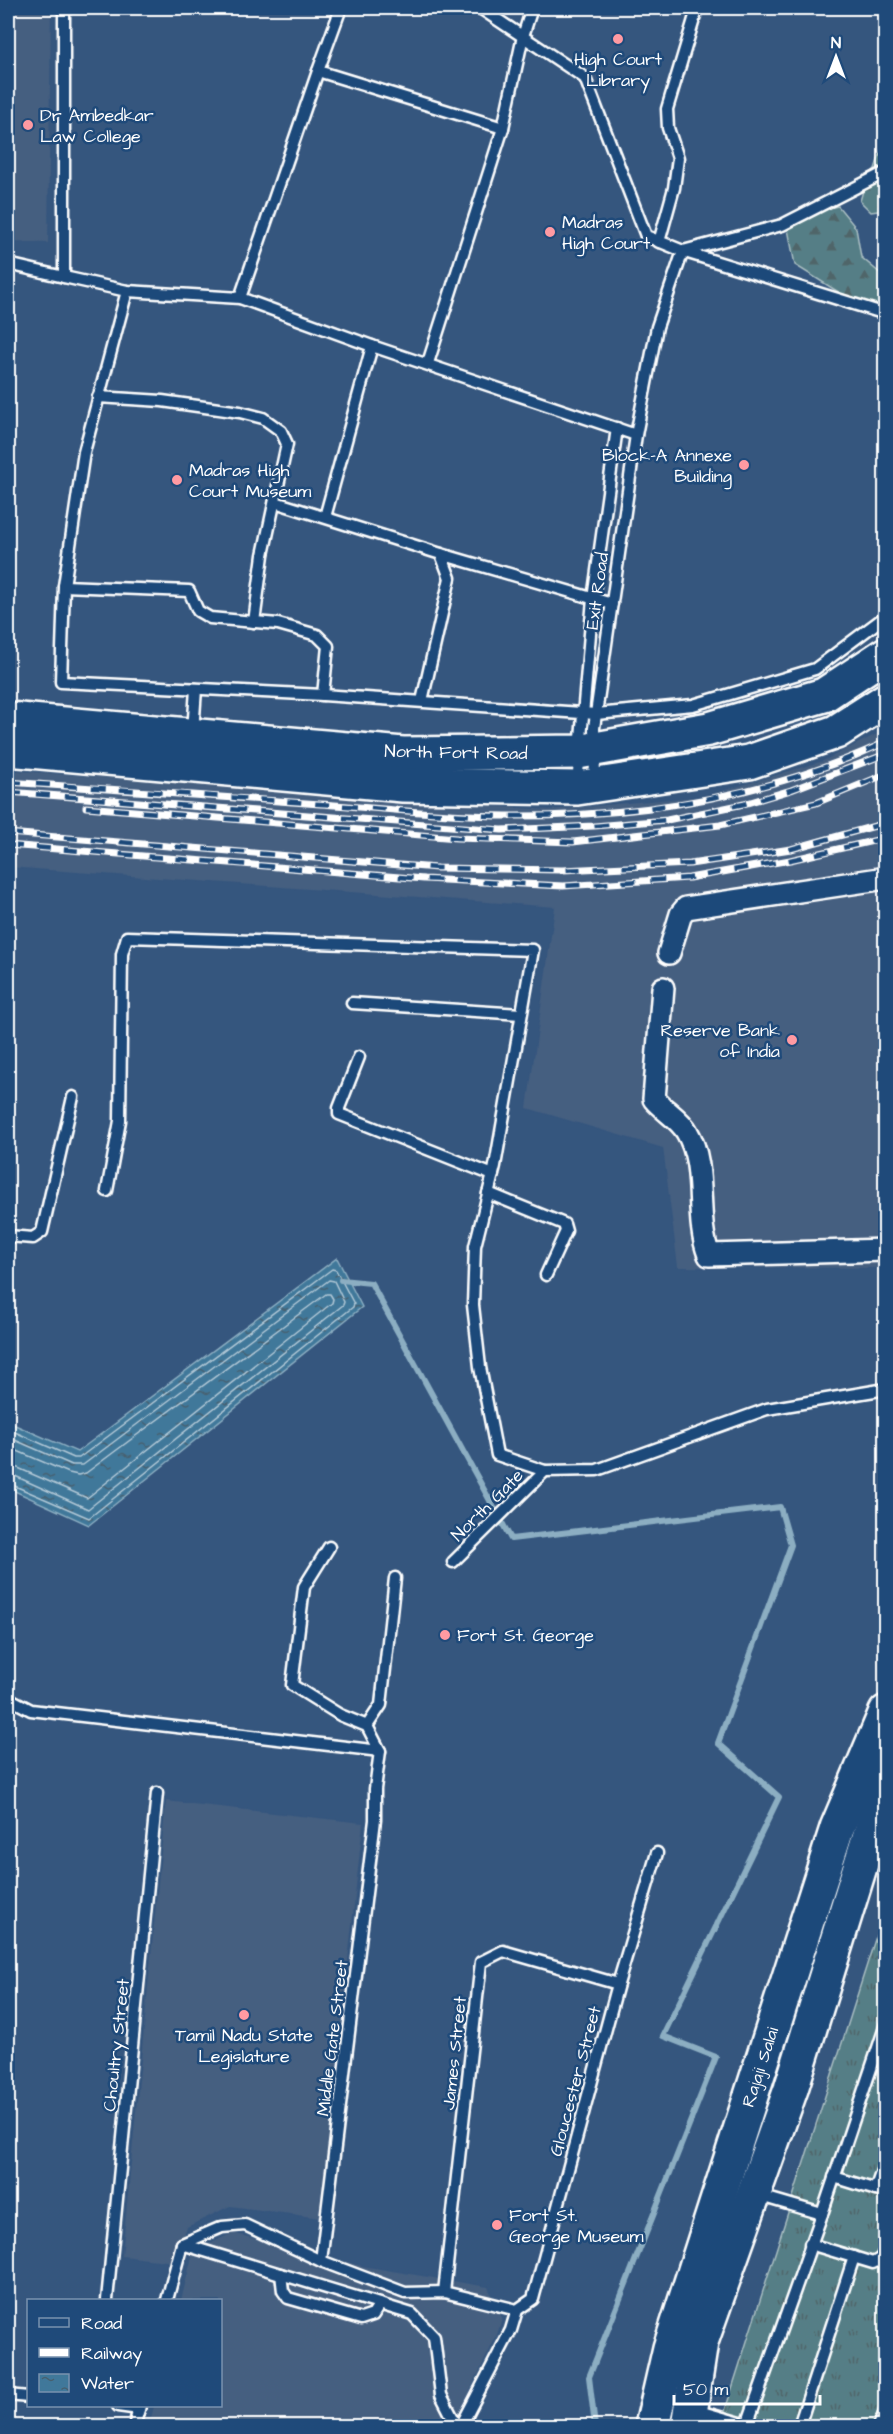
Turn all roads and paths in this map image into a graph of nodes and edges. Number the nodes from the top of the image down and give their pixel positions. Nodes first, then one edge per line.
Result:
1 (64, 8) edge
2 (341, 8) edge
3 (480, 8) edge
4 (532, 8) edge
5 (695, 16) dead end
6 (523, 36) junction
7 (318, 71) junction
8 (503, 128) junction
9 (885, 172) edge
10 (659, 242) junction
11 (683, 251) junction
12 (8, 264) edge
13 (64, 277) junction
14 (126, 291) junction
15 (240, 298) junction
16 (885, 314) edge
17 (372, 346) junction
18 (428, 363) junction
19 (98, 397) junction
20 (616, 428) junction
21 (636, 435) junction
22 (275, 502) junction
23 (325, 518) junction
24 (441, 554) junction
25 (64, 586) junction
26 (593, 599) junction
27 (612, 604) junction
28 (885, 616) edge
29 (254, 622) junction
30 (885, 654) edge
31 (196, 689) junction
32 (323, 695) junction
33 (885, 700) edge
34 (423, 701) junction
35 (582, 714) junction
36 (596, 714) junction
37 (8, 719) edge
38 (192, 735) junction
39 (8, 749) edge
40 (586, 752) junction
41 (586, 787) junction
42 (885, 878) edge
43 (669, 953) dead end
44 (663, 988) dead end
45 (352, 1003) dead end
46 (521, 1014) junction
47 (359, 1057) dead end
48 (73, 1096) dead end
49 (493, 1175) junction
50 (107, 1191) dead end
51 (488, 1193) junction
52 (8, 1236) edge
53 (885, 1250) edge
54 (546, 1275) dead end
55 (885, 1389) edge
56 (545, 1471) junction
57 (329, 1547) dead end
58 (453, 1562) dead end
59 (395, 1578) dead end
60 (8, 1698) edge
61 (885, 1712) edge
62 (367, 1726) junction
63 (380, 1751) junction
64 (885, 1783) edge
65 (157, 1793) dead end
66 (880, 1819) edge
67 (657, 1853) dead end
68 (875, 1853) edge
69 (618, 1984) junction
70 (885, 2024) edge
71 (885, 2159) edge
72 (834, 2177) junction
73 (738, 2188) junction
74 (880, 2191) edge
75 (822, 2214) junction
76 (182, 2244) junction
77 (810, 2244) junction
78 (885, 2248) edge
79 (854, 2257) junction
80 (321, 2261) junction
81 (281, 2274) junction
82 (444, 2292) junction
83 (405, 2293) junction
84 (107, 2299) edge
85 (168, 2299) edge
86 (380, 2304) junction
87 (516, 2310) junction
88 (412, 2314) junction
89 (8, 2395) edge
90 (27, 2397) edge
91 (140, 2407) edge
92 (885, 2409) edge
93 (669, 2418) edge
94 (749, 2426) edge
95 (134, 2427) edge
96 (459, 2427) edge
97 (799, 2427) edge
98 (879, 2427) edge

1 - 13 lane
2 - 7 lane
3 - 6 lane
4 - 6 lane
5 - 10 lane
6 - 8 lane
6 - 10 lane
7 - 8 lane
7 - 15 lane
8 - 18 lane
9 - 11 lane
10 - 11 lane
11 - 16 lane
11 - 21 lane, Exit Road
12 - 13 lane
13 - 14 lane
14 - 15 lane
14 - 19 lane
15 - 17 lane
17 - 18 lane
17 - 23 lane
18 - 20 lane
19 - 22 lane
19 - 25 lane
20 - 21 lane
20 - 26 lane
21 - 27 lane, Exit Road
22 - 23 lane
22 - 29 lane
23 - 24 lane
24 - 26 lane
24 - 34 lane
25 - 29 lane
25 - 31 lane
26 - 27 lane
26 - 35 lane
27 - 36 lane, Exit Road
28 - 36 lane
29 - 32 lane
30 - 40 main road, North Fort Road
31 - 32 lane
31 - 38 lane
32 - 34 lane
33 - 41 main road, North Fort Road
34 - 35 lane
35 - 36 lane
35 - 40 lane
36 - 40 lane, Exit Road
37 - 38 main road, North Fort Road
38 - 40 main road, North Fort Road
39 - 41 main road, North Fort Road
40 - 41 lane
40 - 41 lane
42 - 43 street
44 - 53 street
45 - 46 lane
46 - 49 lane
46 - 50 lane
47 - 49 lane
48 - 52 lane
49 - 51 lane
51 - 54 lane
51 - 56 lane
55 - 56 lane
56 - 58 lane, North Gate
57 - 62 lane
59 - 62 lane
60 - 63 lane
61 - 73 main road, Rajaji Salai
62 - 63 lane
63 - 80 lane, Middle Gate Street
64 - 66 main road, Rajaji Salai
65 - 84 lane, Choultry Street
66 - 68 main road, Rajaji Salai
67 - 69 lane, Gloucester Street
68 - 73 main road, Rajaji Salai
69 - 82 lane, James Street
69 - 87 lane, Gloucester Street
70 - 72 lane
71 - 74 lane
72 - 74 lane
72 - 75 lane
73 - 75 lane
73 - 93 main road, Rajaji Salai
75 - 77 lane
76 - 80 lane
76 - 81 lane
76 - 85 lane
77 - 79 lane
77 - 94 lane
78 - 79 lane
79 - 97 lane
80 - 83 lane
81 - 86 lane
81 - 86 lane
82 - 83 lane
82 - 87 lane
83 - 88 lane
86 - 88 lane
87 - 96 lane
88 - 96 lane
89 - 90 lane
91 - 95 lane
92 - 98 lane
93 - 94 lane

